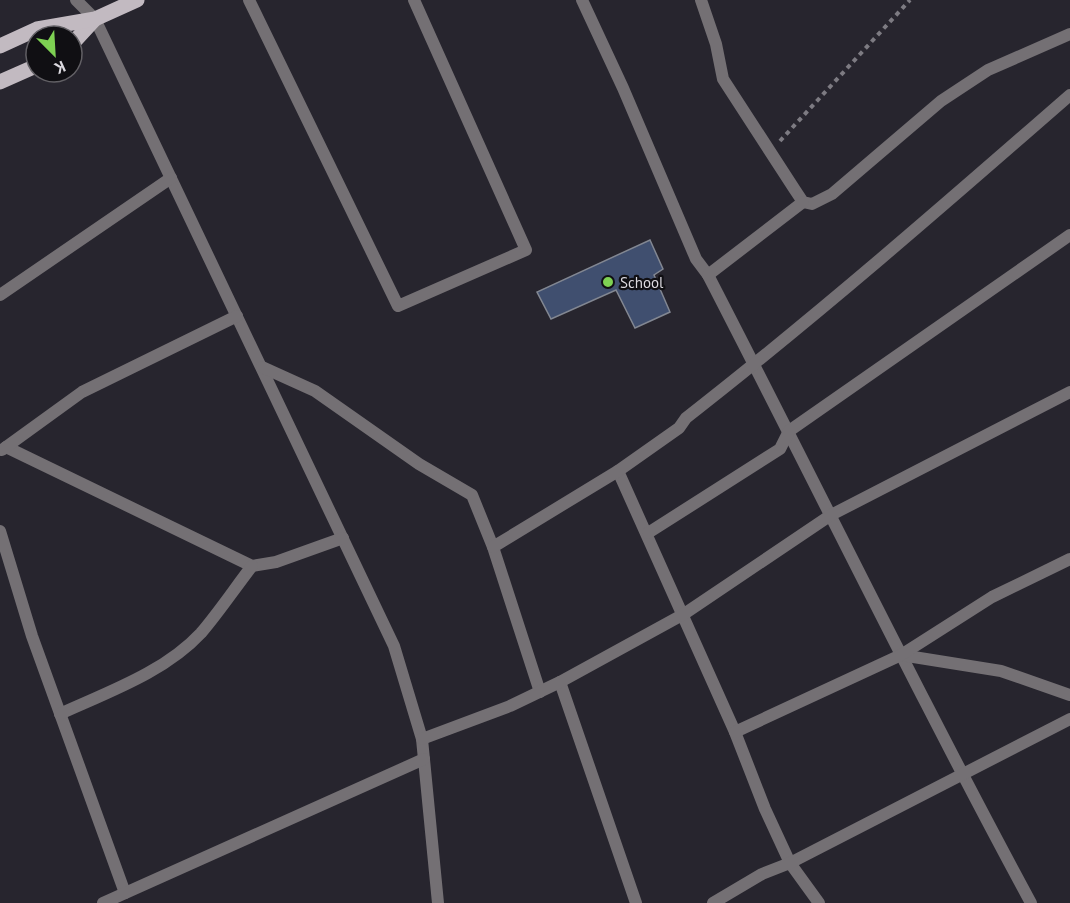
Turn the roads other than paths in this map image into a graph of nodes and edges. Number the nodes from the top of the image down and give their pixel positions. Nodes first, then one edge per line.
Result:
1 (76, 0) edge
2 (137, 0) edge
3 (249, 0) edge
4 (414, 0) edge
5 (582, 0) edge
6 (701, 0) edge
7 (95, 19) junction
8 (84, 31) edge
9 (1070, 34) edge
10 (0, 46) edge
11 (24, 71) edge
12 (0, 82) edge
13 (1070, 95) edge
14 (171, 178) junction
15 (803, 202) junction
16 (1070, 235) edge
17 (708, 275) junction
18 (0, 295) edge
19 (237, 316) junction
20 (754, 364) junction
21 (262, 367) junction
22 (1070, 392) edge
23 (789, 431) junction
24 (3, 449) edge
25 (618, 471) junction
26 (831, 515) junction
27 (0, 531) edge
28 (648, 533) junction
29 (343, 538) junction
30 (493, 547) junction
31 (1070, 559) edge
32 (252, 566) junction
33 (684, 614) junction
34 (901, 655) junction
35 (560, 682) junction
36 (540, 692) junction
37 (1070, 695) edge
38 (60, 714) junction
39 (1070, 719) edge
40 (735, 732) junction
41 (422, 739) junction
42 (424, 759) junction
43 (963, 776) junction
44 (790, 863) junction
45 (125, 893) junction
46 (103, 903) edge
47 (438, 903) edge
48 (636, 903) edge
49 (713, 903) edge
50 (819, 903) edge
51 (1031, 903) edge

1 - 7 street
2 - 7 main road
3 - 4 street
5 - 17 street
6 - 15 street
7 - 8 main road
7 - 10 main road
7 - 14 street
9 - 15 street
11 - 12 main road
13 - 20 street
14 - 18 street
14 - 19 street
15 - 17 street
16 - 23 street
17 - 20 street
19 - 21 street
19 - 24 street
20 - 23 street
20 - 25 street
21 - 29 street
21 - 30 street
22 - 26 street
23 - 26 street
23 - 28 street
24 - 32 street
25 - 28 street
25 - 30 street
26 - 33 street
26 - 34 street
27 - 38 street
28 - 33 street
29 - 32 street
29 - 41 street
30 - 36 street
31 - 34 street
32 - 38 street
33 - 35 street
33 - 40 street
34 - 37 street
34 - 40 street
34 - 43 street
35 - 36 street
35 - 48 street
36 - 41 street
38 - 45 street
39 - 43 street
40 - 44 street
41 - 42 street
42 - 45 street
42 - 47 street
43 - 44 street
43 - 51 street
44 - 49 street
44 - 50 street
45 - 46 street

